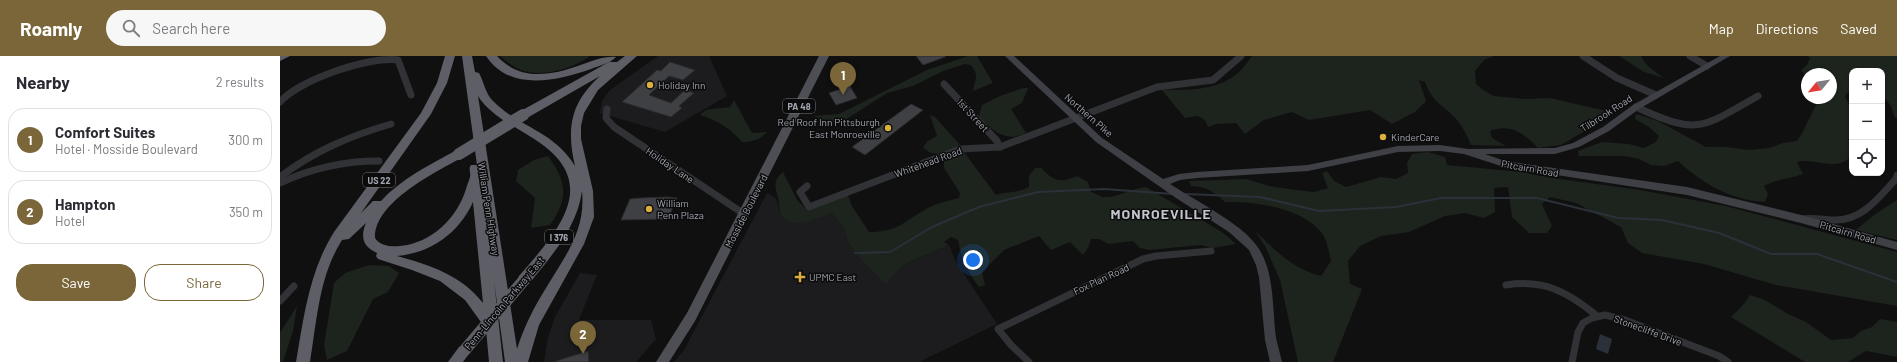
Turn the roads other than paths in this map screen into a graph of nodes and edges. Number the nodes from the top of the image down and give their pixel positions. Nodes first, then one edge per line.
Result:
1 (285, 56) edge
2 (380, 56) edge
3 (450, 56) edge
4 (460, 56) edge
5 (467, 56) edge
6 (470, 56) edge
7 (491, 56) edge
8 (631, 56) edge
9 (824, 56) edge
10 (1009, 56) edge
11 (1241, 56) edge
12 (1583, 56) edge
13 (1690, 56) edge
14 (1726, 56) edge
15 (612, 57) edge
16 (280, 58) edge
17 (400, 59) edge
18 (367, 60) junction
19 (1707, 66) junction
20 (944, 84) dead end
21 (411, 95) dead end
22 (1656, 95) junction
23 (1758, 96) dead end
24 (280, 102) edge
25 (1636, 107) junction
26 (607, 109) dead end
27 (522, 113) junction
28 (1074, 118) junction
29 (391, 124) dead end
30 (1000, 147) junction
31 (458, 151) junction
32 (578, 151) junction
33 (1464, 151) junction
34 (379, 161) dead end
35 (476, 173) junction
36 (1897, 175) edge
37 (282, 176) edge
38 (291, 178) junction
39 (280, 183) edge
40 (1161, 183) junction
41 (576, 185) junction
42 (807, 186) dead end
43 (375, 207) junction
44 (744, 214) junction
45 (1801, 219) junction
46 (1897, 246) edge
47 (1211, 251) dead end
48 (1506, 285) dead end
49 (294, 286) dead end
50 (316, 290) junction
51 (280, 301) edge
52 (1597, 316) junction
53 (493, 333) junction
54 (303, 362) edge
55 (455, 362) edge
56 (496, 362) edge
57 (512, 362) edge
58 (521, 362) edge
59 (662, 362) edge
60 (1029, 362) edge
61 (1276, 362) edge
62 (1572, 362) edge
63 (1728, 362) edge

1 - 16 highway
2 - 18 street
3 - 50 highway, US 22
4 - 35 highway, William Penn Highway
5 - 57 highway, William Penn Highway
6 - 41 highway, Penn-Lincoln Parkway East
7 - 15 highway
8 - 27 highway
8 - 32 highway
9 - 44 main road, Mosside Boulevard / PA 48
10 - 28 street, Northern Pike
11 - 28 street, Whitehead Road
12 - 22 street
13 - 19 street
14 - 19 street, Tilbrook Road
15 - 27 highway
17 - 18 street
17 - 21 street
18 - 24 street
19 - 22 street, Tilbrook Road
20 - 30 street, 1st Street
22 - 25 street, Tilbrook Road
23 - 25 street
25 - 33 street, Tilbrook Road
26 - 44 street, Holiday Lane
27 - 31 highway, bridge
28 - 30 street, Whitehead Road
28 - 40 street, Northern Pike
29 - 37 street
30 - 42 street, Whitehead Road
31 - 35 highway
31 - 43 highway
32 - 41 highway
32 - 58 highway
33 - 40 street, Pitcairn Road
33 - 45 street, Pitcairn Road
34 - 38 street
35 - 53 highway, William Penn Highway
36 - 45 street
37 - 38 street
38 - 39 street
40 - 61 street, Northern Pike
41 - 55 highway, Penn-Lincoln Parkway East / I 376, bridge
43 - 50 highway
43 - 53 highway
44 - 59 main road, Mosside Boulevard / PA 48
45 - 46 street, Pitcairn Road
47 - 60 street, Fox Plan Road
48 - 52 street
49 - 51 street
50 - 54 highway
52 - 62 street
52 - 63 street, Stonecliffe Drive
53 - 56 highway, William Penn Highway

